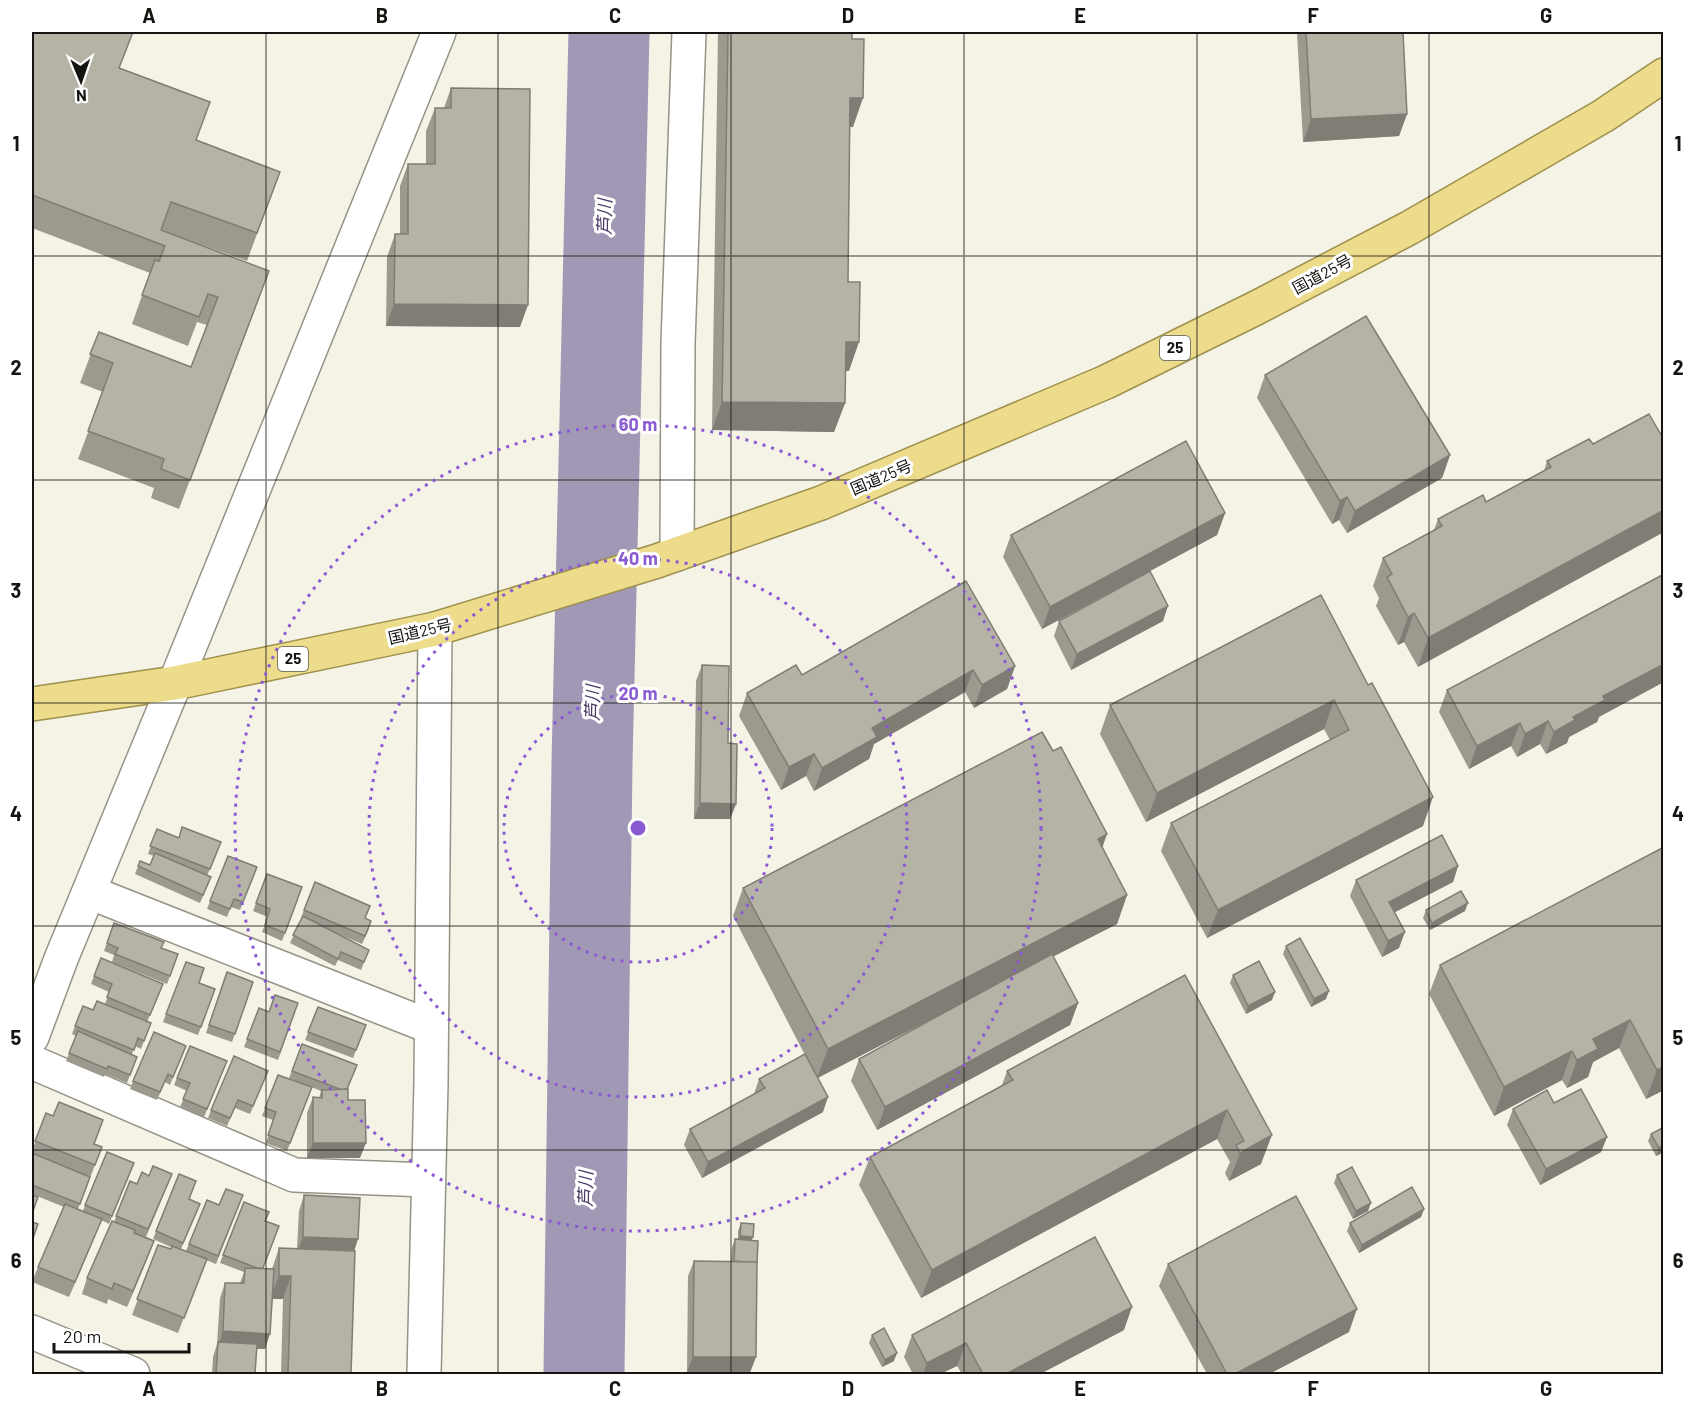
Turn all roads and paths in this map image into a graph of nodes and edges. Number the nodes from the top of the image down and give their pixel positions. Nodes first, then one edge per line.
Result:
1 (439, 32) edge
2 (688, 32) edge
3 (1664, 75) edge
4 (667, 557) junction
5 (435, 629) junction
6 (176, 682) junction
7 (32, 704) edge
8 (89, 892) junction
9 (431, 1027) junction
10 (32, 1037) edge
11 (32, 1062) edge
12 (429, 1180) junction
13 (32, 1332) edge
14 (133, 1374) edge
15 (424, 1374) edge

1 - 6 street
2 - 4 street
3 - 4 highway, 国道25号 / 25
4 - 5 highway, 国道25号 / 25
5 - 6 highway, 国道25号 / 25
5 - 9 street
6 - 7 highway, 国道25号 / 25
6 - 8 street
8 - 9 street
8 - 10 street
9 - 12 street
11 - 12 street
12 - 15 street
13 - 14 street

